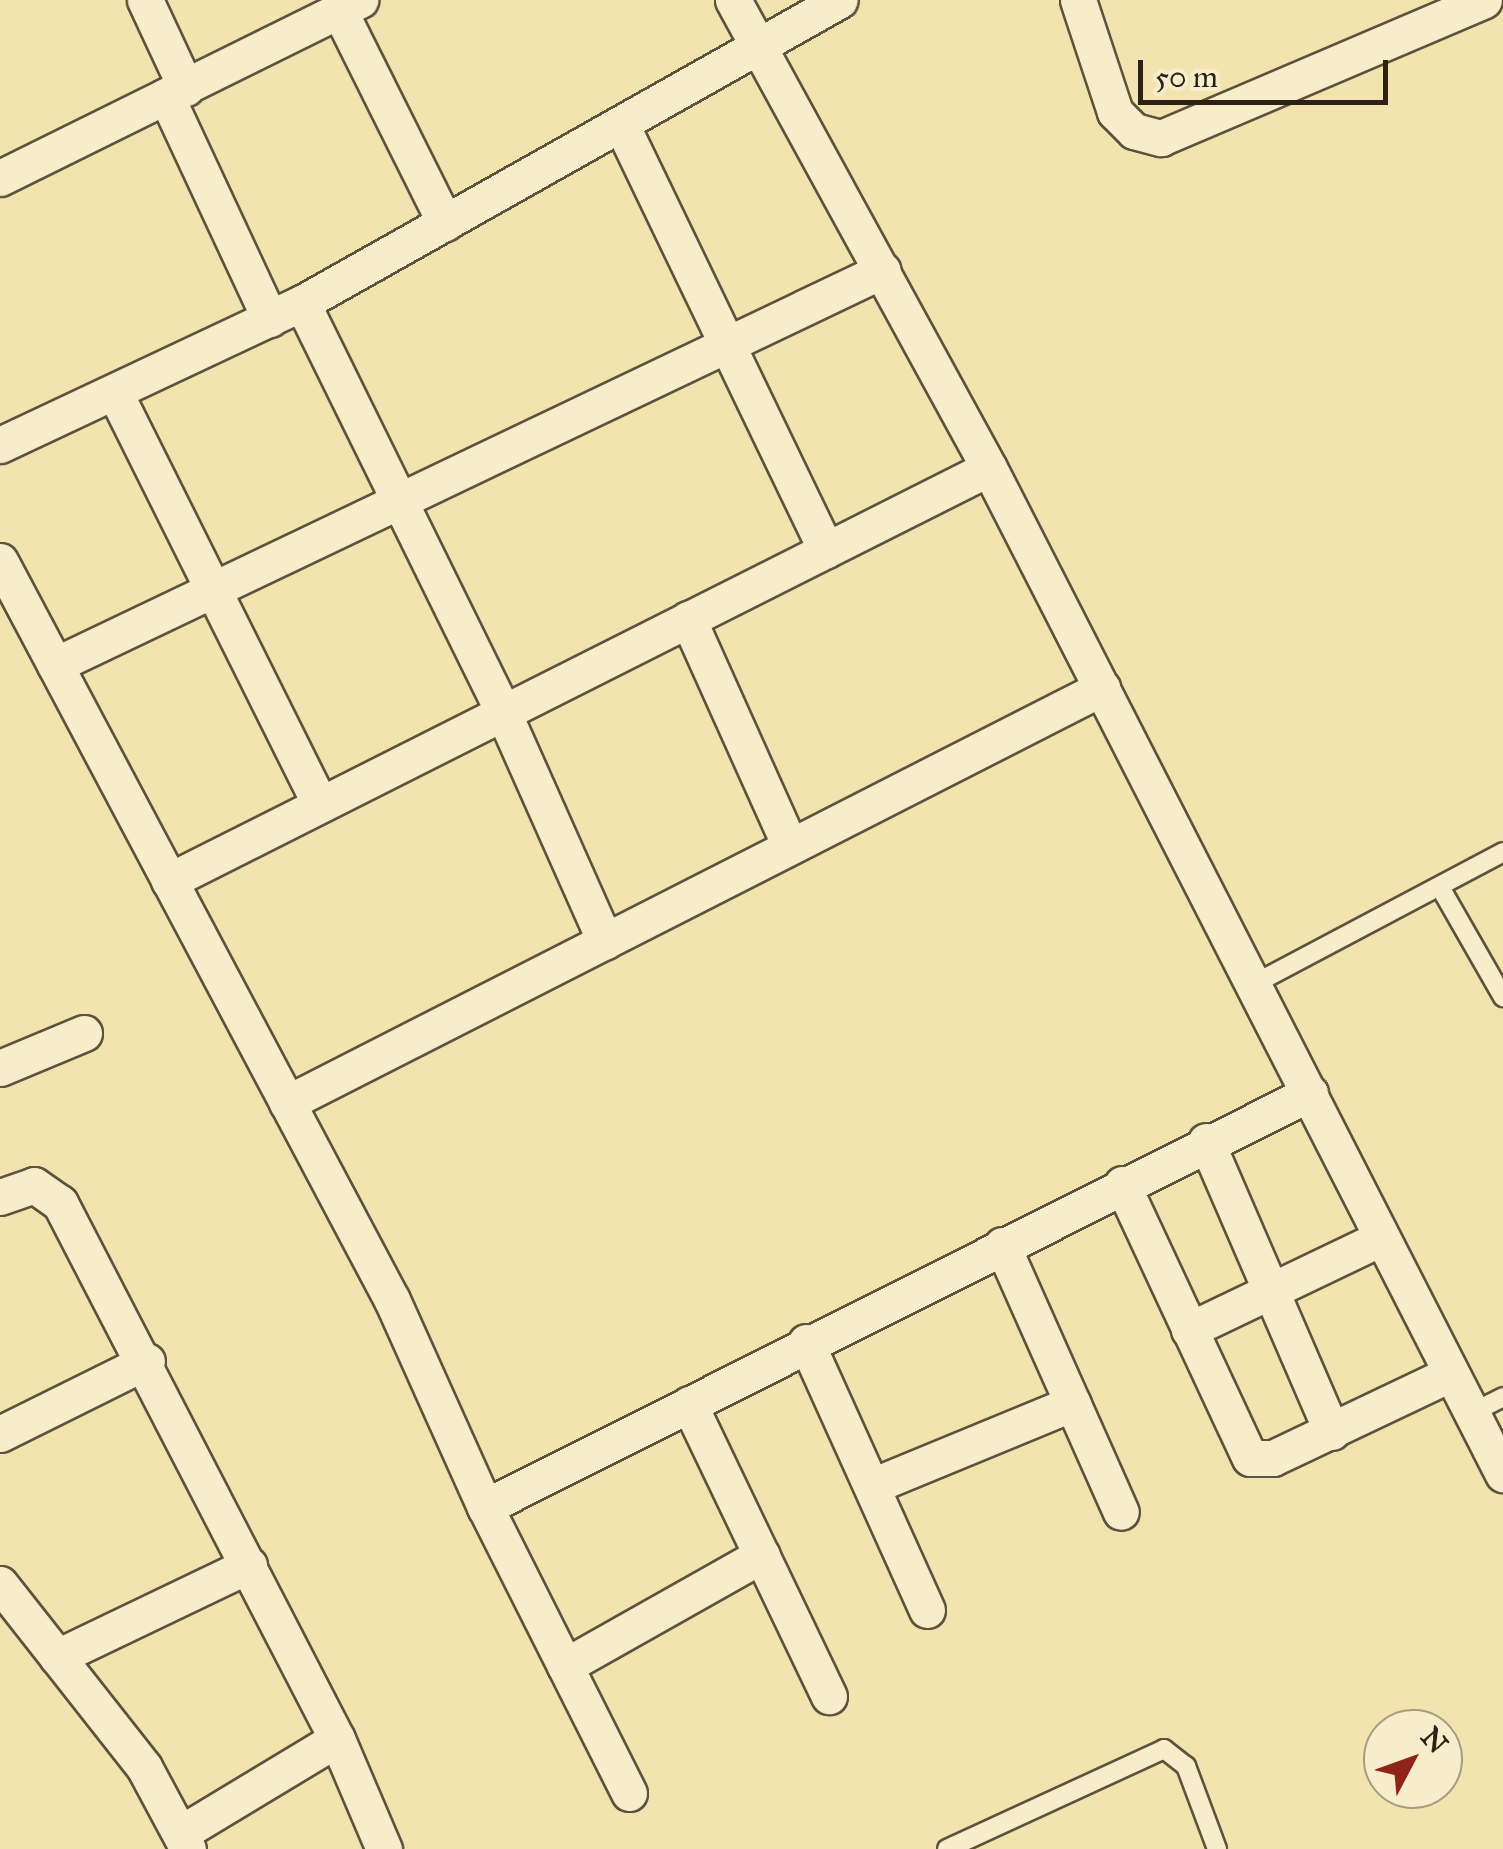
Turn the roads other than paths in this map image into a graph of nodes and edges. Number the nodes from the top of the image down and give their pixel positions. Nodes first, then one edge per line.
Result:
1 (145, 0) edge
2 (733, 0) edge
3 (840, 0) edge
4 (1078, 0) edge
5 (1484, 0) edge
6 (335, 7) edge
7 (755, 49) junction
8 (176, 92) junction
9 (621, 124) junction
10 (0, 178) edge
11 (444, 224) junction
12 (883, 270) junction
13 (302, 304) junction
14 (270, 319) junction
15 (724, 346) junction
16 (116, 395) junction
17 (0, 445) edge
18 (989, 468) junction
19 (399, 500) junction
20 (826, 550) junction
21 (0, 561) edge
22 (213, 589) junction
23 (688, 619) junction
24 (54, 664) junction
25 (1102, 688) junction
26 (503, 712) junction
27 (320, 804) junction
28 (790, 846) junction
29 (1503, 852) edge
30 (168, 880) junction
31 (1440, 887) junction
32 (605, 941) junction
33 (1256, 983) junction
34 (1503, 997) edge
35 (84, 1033) dead end
36 (0, 1068) edge
37 (1310, 1092) junction
38 (286, 1103) junction
39 (1206, 1141) junction
40 (1122, 1184) junction
41 (0, 1196) edge
42 (1381, 1238) junction
43 (1002, 1244) junction
44 (1271, 1288) junction
45 (1189, 1330) junction
46 (806, 1342) junction
47 (147, 1361) junction
48 (1450, 1374) junction
49 (1073, 1403) junction
50 (689, 1404) junction
51 (1487, 1405) edge
52 (1332, 1432) junction
53 (0, 1434) edge
54 (1503, 1474) edge
55 (872, 1486) junction
56 (485, 1507) junction
57 (1121, 1512) dead end
58 (762, 1555) junction
59 (249, 1564) junction
60 (0, 1585) edge
61 (927, 1610) dead end
62 (57, 1658) junction
63 (565, 1666) junction
64 (829, 1696) dead end
65 (337, 1740) junction
66 (629, 1793) dead end
67 (185, 1841) edge
68 (384, 1849) edge
69 (947, 1849) edge
70 (1217, 1849) edge

1 - 8 street
2 - 7 street
3 - 7 street
4 - 5 street
6 - 8 street
6 - 11 street
7 - 9 street
7 - 12 street
8 - 10 street
8 - 14 street
9 - 11 street
9 - 15 street
11 - 13 street
12 - 15 street
12 - 18 street
13 - 14 street
13 - 19 street
14 - 16 street
15 - 19 street
15 - 20 street
16 - 17 street
16 - 22 street
18 - 20 street
18 - 25 street
19 - 22 street
19 - 26 street
20 - 23 street
21 - 24 street
22 - 24 street
22 - 27 street
23 - 26 street
23 - 28 street
24 - 30 street
25 - 28 street
25 - 33 street
26 - 27 street
26 - 32 street
27 - 30 street
28 - 32 street
29 - 31 lane
30 - 38 street
31 - 33 lane
31 - 34 lane
32 - 38 street
33 - 37 street
35 - 36 street
37 - 39 street
37 - 42 street
38 - 56 street
39 - 40 street
39 - 44 street
40 - 43 street
40 - 45 street
41 - 47 street
42 - 44 street
42 - 48 street
43 - 46 street
43 - 49 street
44 - 45 street
44 - 52 street
45 - 52 street
46 - 50 street
46 - 55 street
47 - 53 street
47 - 59 street
48 - 51 street
48 - 52 street
49 - 55 street
49 - 57 street
50 - 56 street
50 - 58 street
51 - 54 street
55 - 61 street
56 - 63 street
58 - 63 street
58 - 64 street
59 - 62 street
59 - 65 street
60 - 62 street
62 - 67 street
63 - 66 street
65 - 67 street
65 - 68 street
69 - 70 lane

